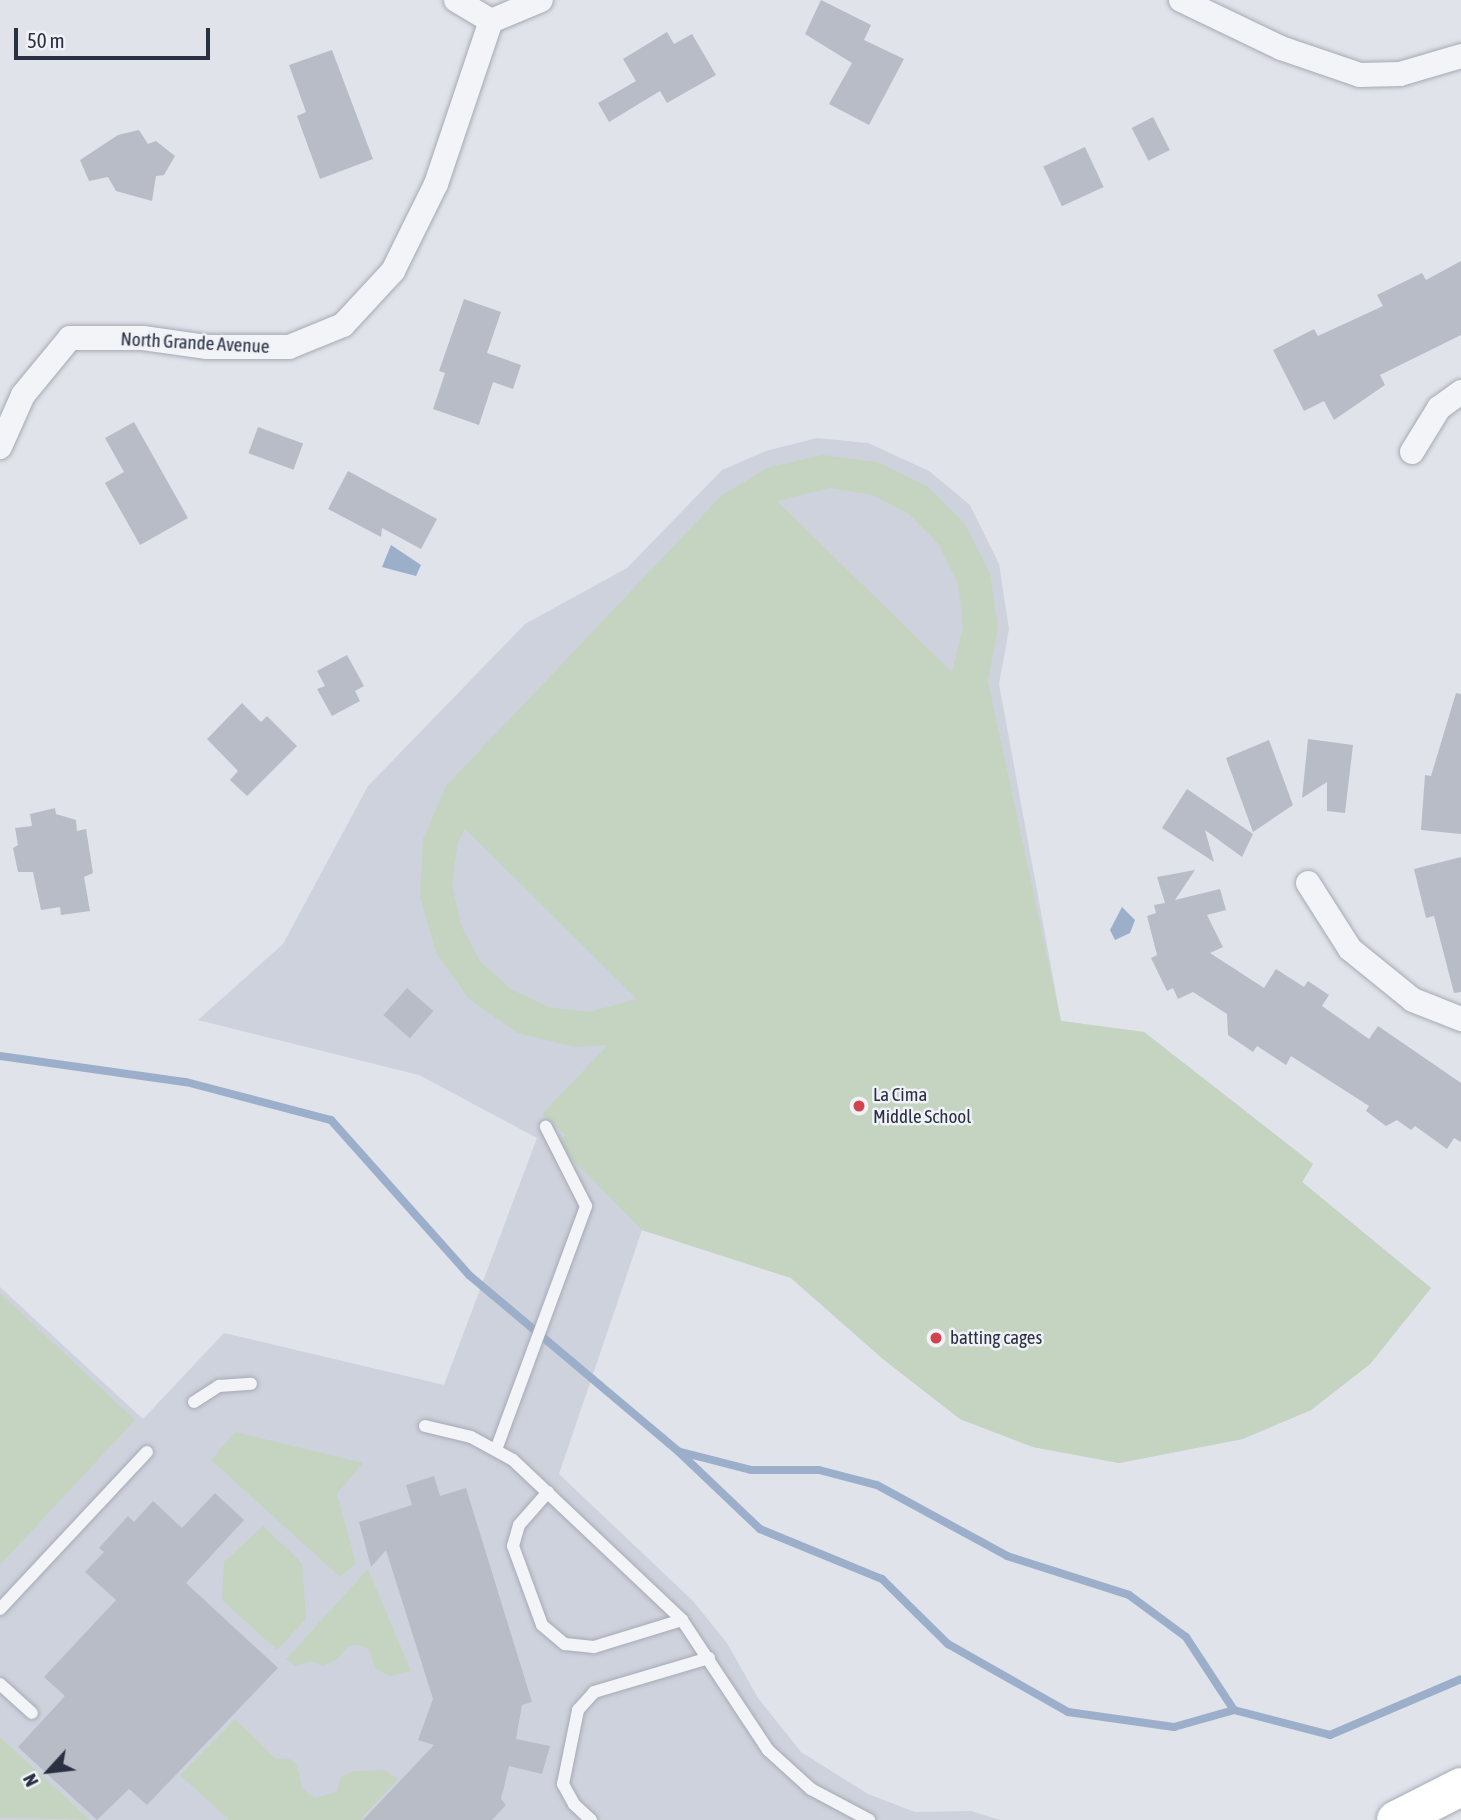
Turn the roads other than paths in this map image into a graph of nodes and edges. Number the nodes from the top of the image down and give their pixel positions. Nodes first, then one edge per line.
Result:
1 (456, 0) edge
2 (541, 0) edge
3 (1181, 0) edge
4 (491, 21) junction
5 (1461, 56) edge
6 (1461, 392) edge
7 (0, 447) edge
8 (1412, 452) dead end
9 (1308, 883) dead end
10 (1461, 1019) edge
11 (546, 1127) dead end
12 (251, 1384) dead end
13 (194, 1402) dead end
14 (425, 1426) dead end
15 (497, 1447) junction
16 (147, 1452) dead end
17 (548, 1492) junction
18 (0, 1609) edge
19 (682, 1620) junction
20 (709, 1658) junction
21 (0, 1684) edge
22 (32, 1713) dead end
23 (1461, 1787) edge
24 (591, 1820) edge
25 (869, 1820) edge
26 (1396, 1820) edge

1 - 4 street
2 - 4 street
3 - 5 street
4 - 7 street, North Grande Avenue
6 - 8 street
9 - 10 street
11 - 15 lane
12 - 13 lane
14 - 15 lane
15 - 17 lane
16 - 18 lane
17 - 19 lane
17 - 19 lane
19 - 20 lane
20 - 24 lane
20 - 25 lane
21 - 22 lane
23 - 26 main road

